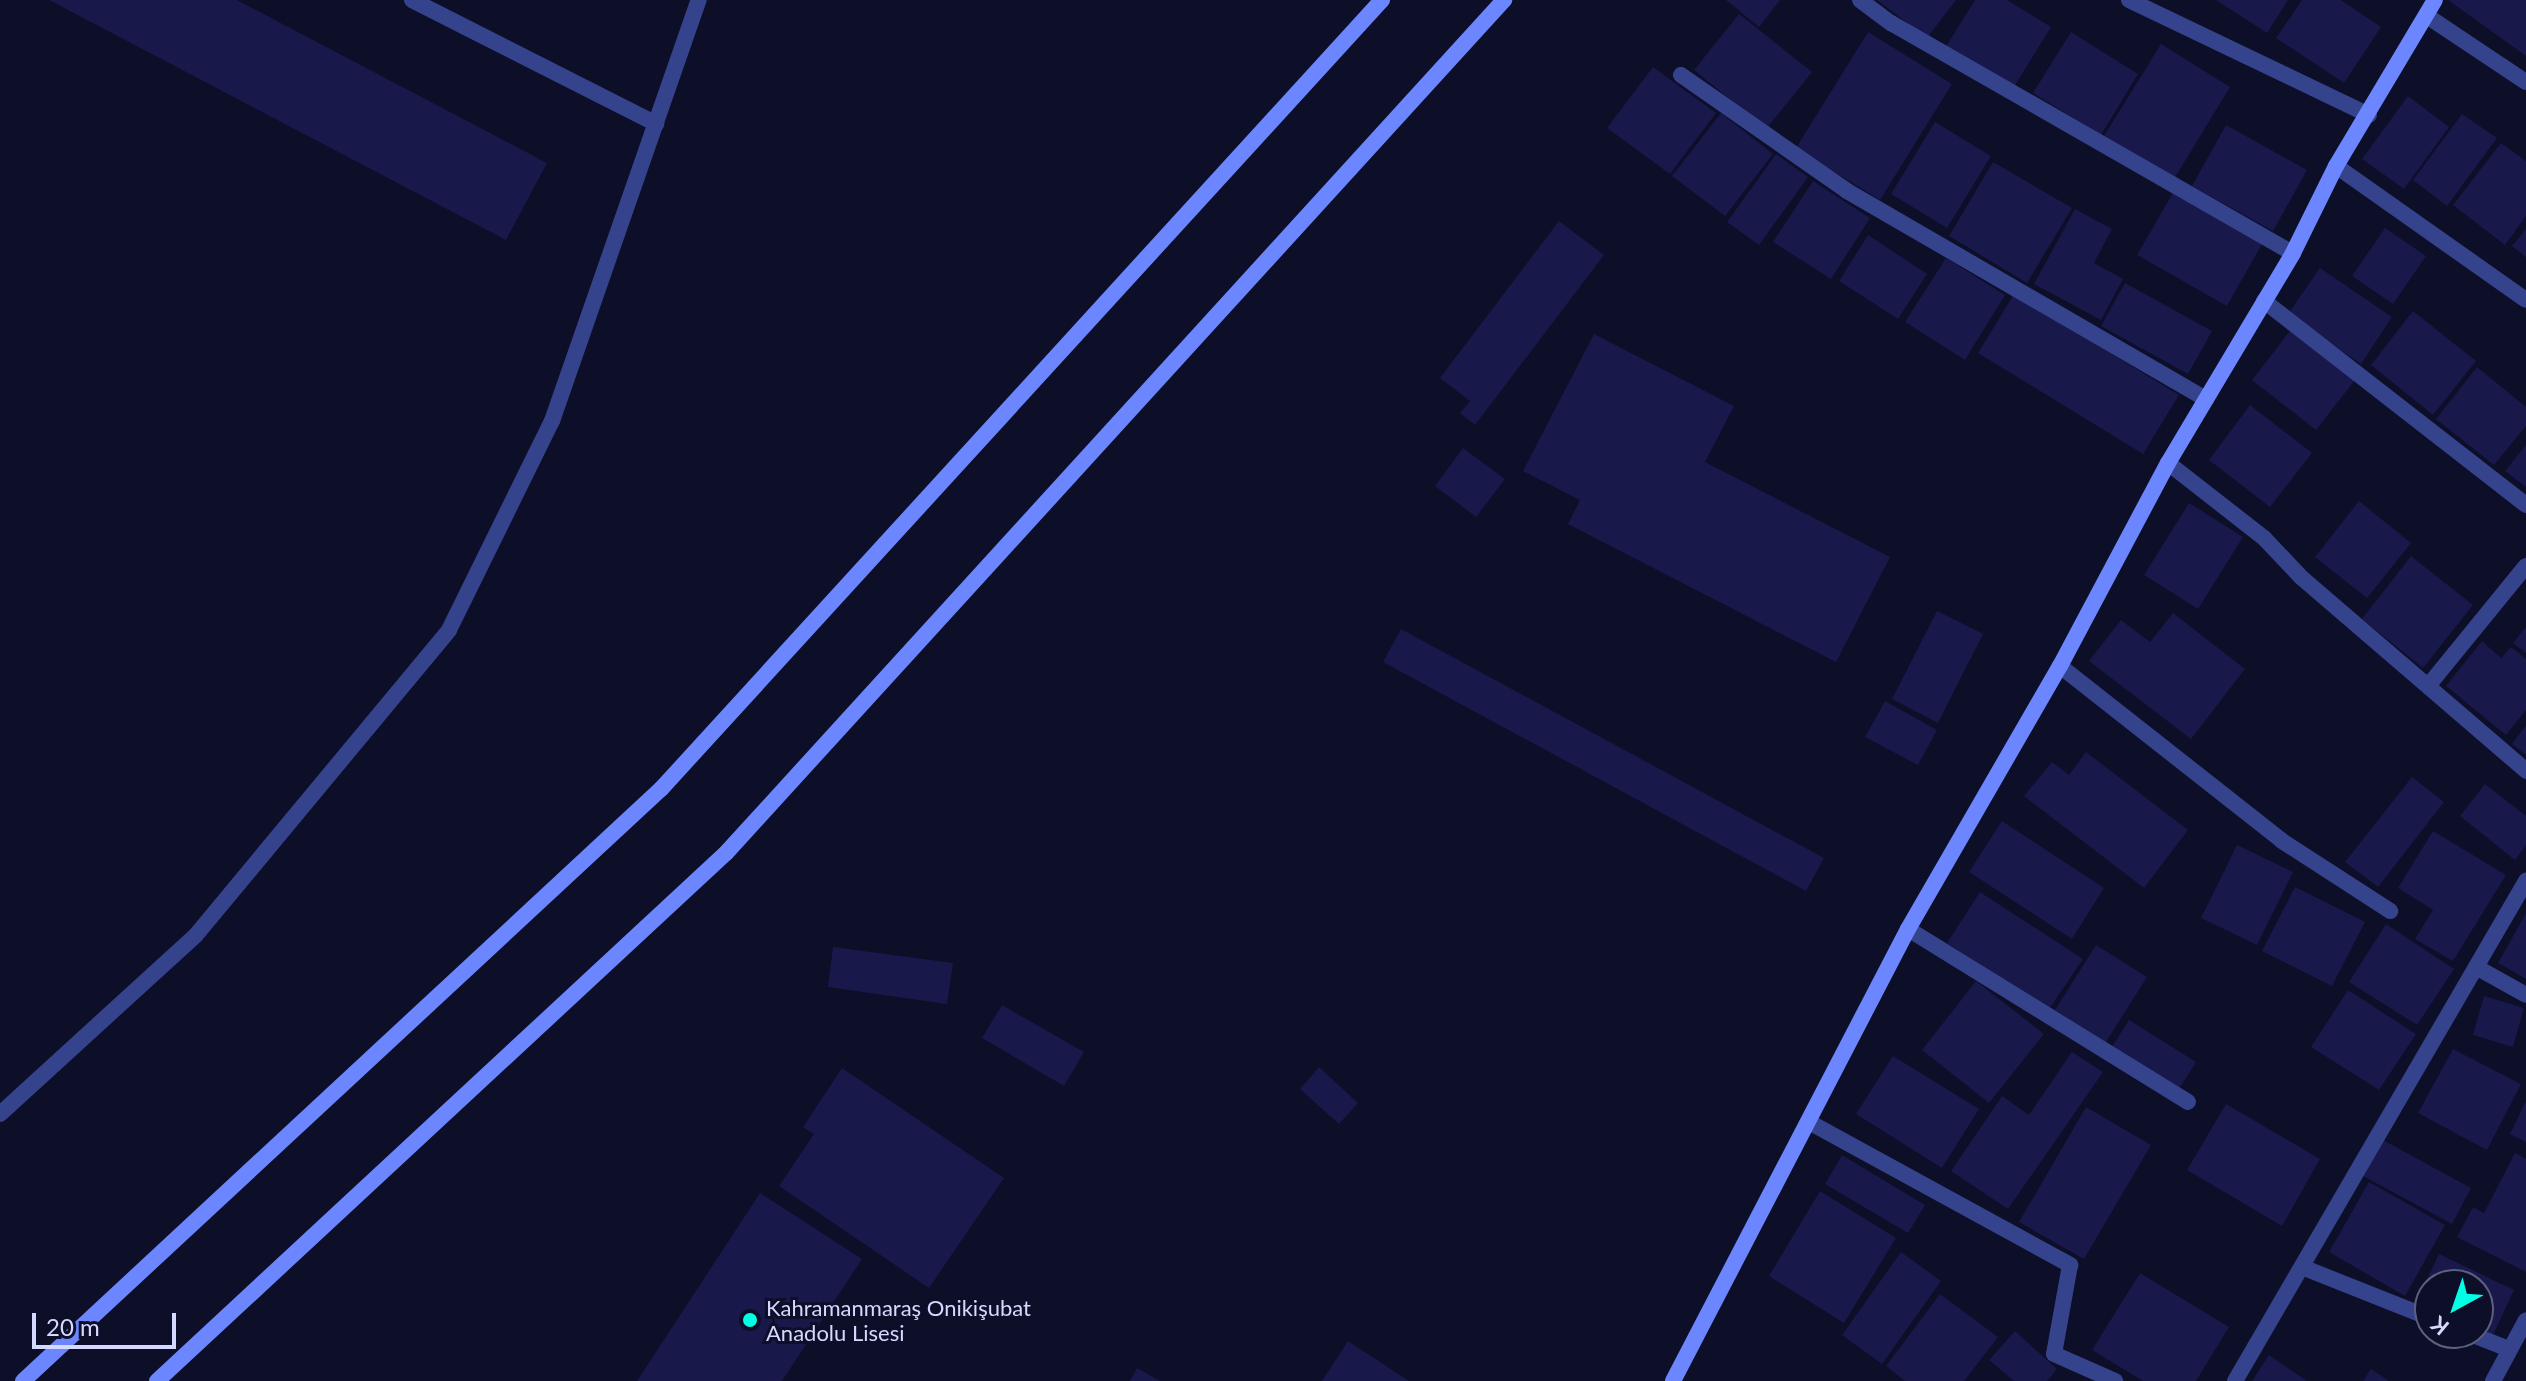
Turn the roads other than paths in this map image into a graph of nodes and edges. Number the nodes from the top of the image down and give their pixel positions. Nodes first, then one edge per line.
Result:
1 (412, 0) edge
2 (699, 0) edge
3 (1382, 0) edge
4 (1504, 0) edge
5 (1860, 0) edge
6 (2129, 0) edge
7 (2435, 0) edge
8 (2427, 16) junction
9 (1681, 75) dead end
10 (2526, 82) edge
11 (2369, 115) junction
12 (656, 124) junction
13 (2336, 166) junction
14 (2293, 253) junction
15 (2526, 300) edge
16 (2264, 301) junction
17 (2206, 399) junction
18 (2168, 463) junction
19 (2526, 505) edge
20 (2526, 566) edge
21 (2060, 666) junction
22 (2428, 686) junction
23 (2526, 771) edge
24 (2526, 881) edge
25 (2390, 911) dead end
26 (1908, 929) junction
27 (2476, 967) junction
28 (2526, 995) edge
29 (2188, 1102) dead end
30 (0, 1114) edge
31 (1809, 1122) junction
32 (2302, 1267) junction
33 (2414, 1312) edge
34 (2526, 1320) edge
35 (2494, 1343) edge
36 (2506, 1348) junction
37 (23, 1381) edge
38 (157, 1381) edge
39 (1673, 1381) edge
40 (2115, 1381) edge
41 (2235, 1381) edge
42 (2493, 1381) edge

1 - 12 street
2 - 12 street
3 - 37 main road
4 - 38 main road
5 - 14 street
6 - 11 street
7 - 8 main road
8 - 10 street
8 - 11 main road
9 - 17 street
11 - 13 main road
12 - 30 street
13 - 14 main road
13 - 15 street
14 - 16 main road
16 - 17 main road
16 - 19 street
17 - 18 main road
18 - 21 main road
18 - 22 street
20 - 22 street
21 - 25 street
21 - 26 main road
22 - 23 street
24 - 27 street
26 - 29 street
26 - 31 main road
27 - 28 street
27 - 32 street
31 - 39 main road
31 - 40 street
32 - 33 street
32 - 41 street
34 - 36 street
35 - 36 street
36 - 42 street

